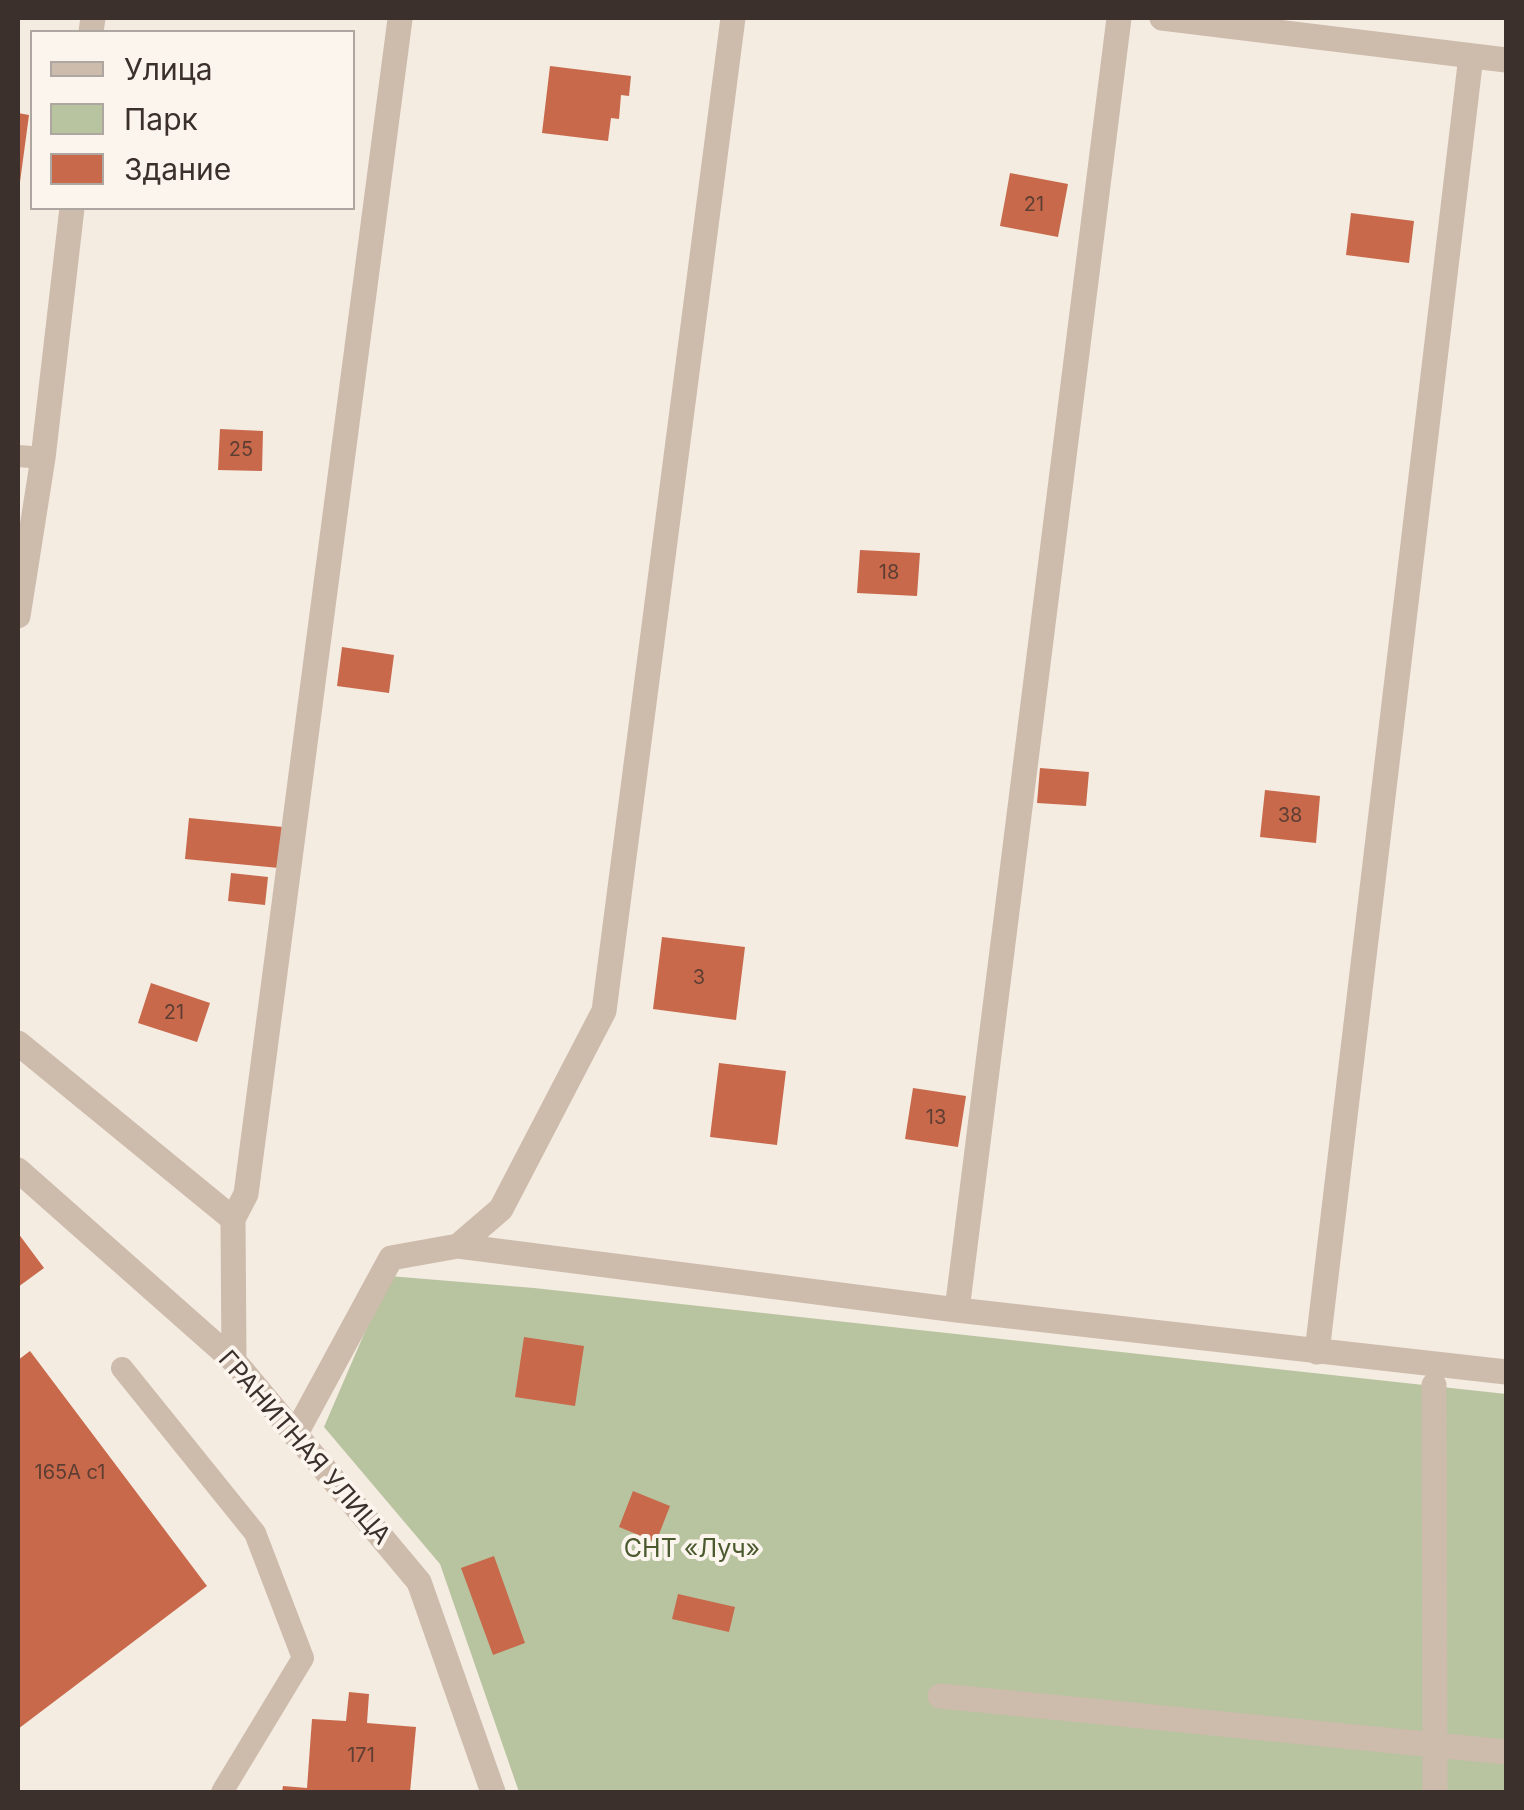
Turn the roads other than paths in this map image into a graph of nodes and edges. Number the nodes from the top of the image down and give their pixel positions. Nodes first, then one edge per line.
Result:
1 (734, 18) edge
2 (1119, 18) edge
3 (1162, 18) edge
4 (400, 19) edge
5 (1470, 56) junction
6 (1506, 60) edge
7 (72, 210) edge
8 (30, 457) edge
9 (18, 616) edge
10 (18, 1043) edge
11 (18, 1170) edge
12 (234, 1219) junction
13 (458, 1246) junction
14 (957, 1310) junction
15 (1317, 1352) junction
16 (234, 1361) junction
17 (122, 1368) dead end
18 (1506, 1372) edge
19 (1434, 1385) dead end
20 (296, 1435) junction
21 (940, 1696) dead end
22 (1434, 1743) junction
23 (1506, 1752) edge
24 (222, 1792) edge
25 (493, 1792) edge
26 (1435, 1792) edge

1 - 13 street
2 - 14 street
3 - 5 street
4 - 12 street
5 - 6 street
5 - 15 street
7 - 8 street
8 - 9 street
10 - 12 street
11 - 16 street, ГРАНИТНАЯ УЛИЦА
12 - 16 street
13 - 14 street
13 - 20 street
14 - 15 street
15 - 18 street
16 - 20 street, ГРАНИТНАЯ УЛИЦА
17 - 24 lane
19 - 22 street
20 - 25 street, ГРАНИТНАЯ УЛИЦА
21 - 22 street
22 - 23 street
22 - 26 street

